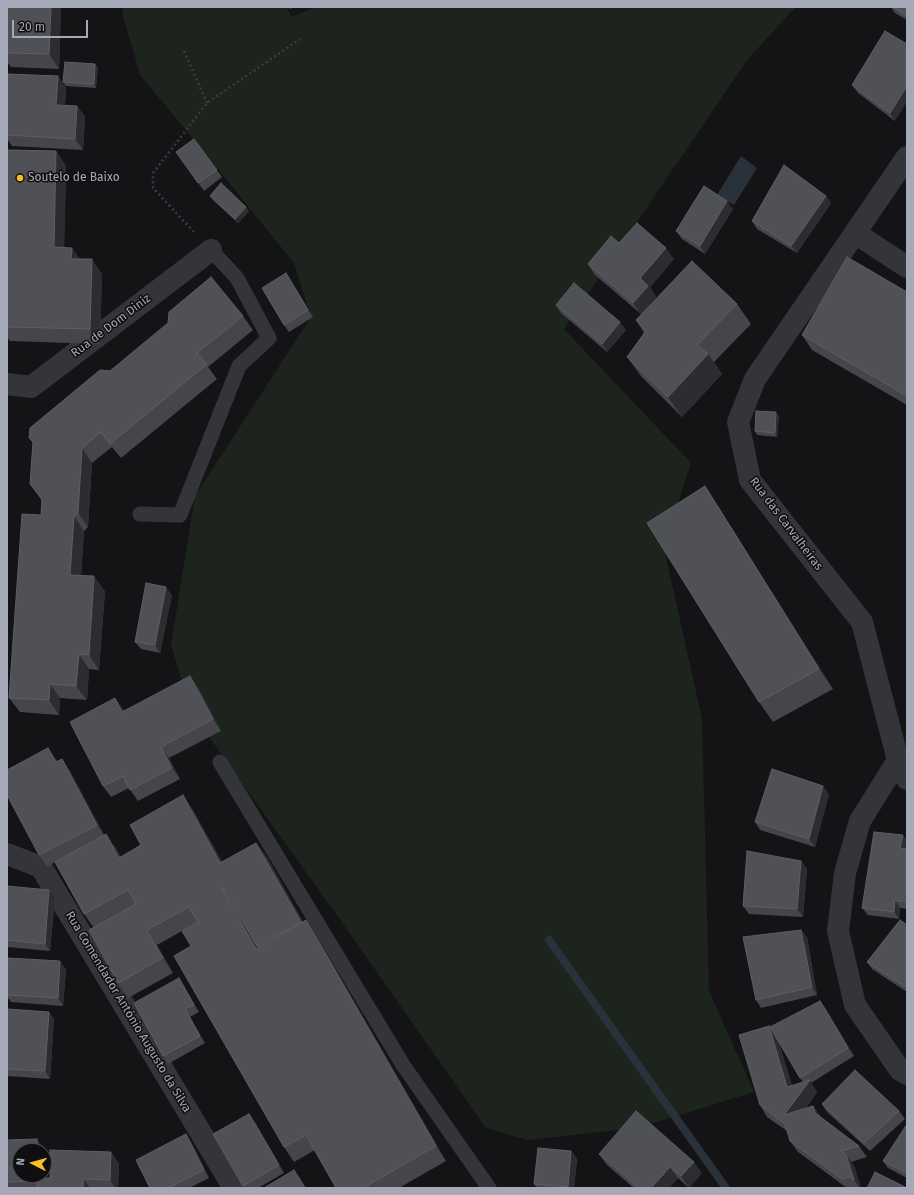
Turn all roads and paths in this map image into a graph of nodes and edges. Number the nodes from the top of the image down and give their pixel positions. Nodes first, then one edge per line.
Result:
1 (300, 39) dead end
2 (184, 51) dead end
3 (207, 103) junction
4 (907, 157) edge
5 (855, 233) junction
6 (211, 250) junction
7 (907, 267) edge
8 (7, 384) edge
9 (140, 514) dead end
10 (220, 762) dead end
11 (902, 769) edge
12 (7, 854) edge
13 (907, 1074) edge
14 (234, 1188) edge
15 (489, 1188) edge

1 - 3 path
2 - 3 path
3 - 6 path
4 - 5 street, Rua das Carvalheiras
5 - 7 street
5 - 11 street, Rua das Carvalheiras
6 - 8 street, Rua de Dom Diniz
6 - 9 lane
10 - 15 lane
11 - 13 street
12 - 14 street, Rua Comendador António Augusto da Silva

